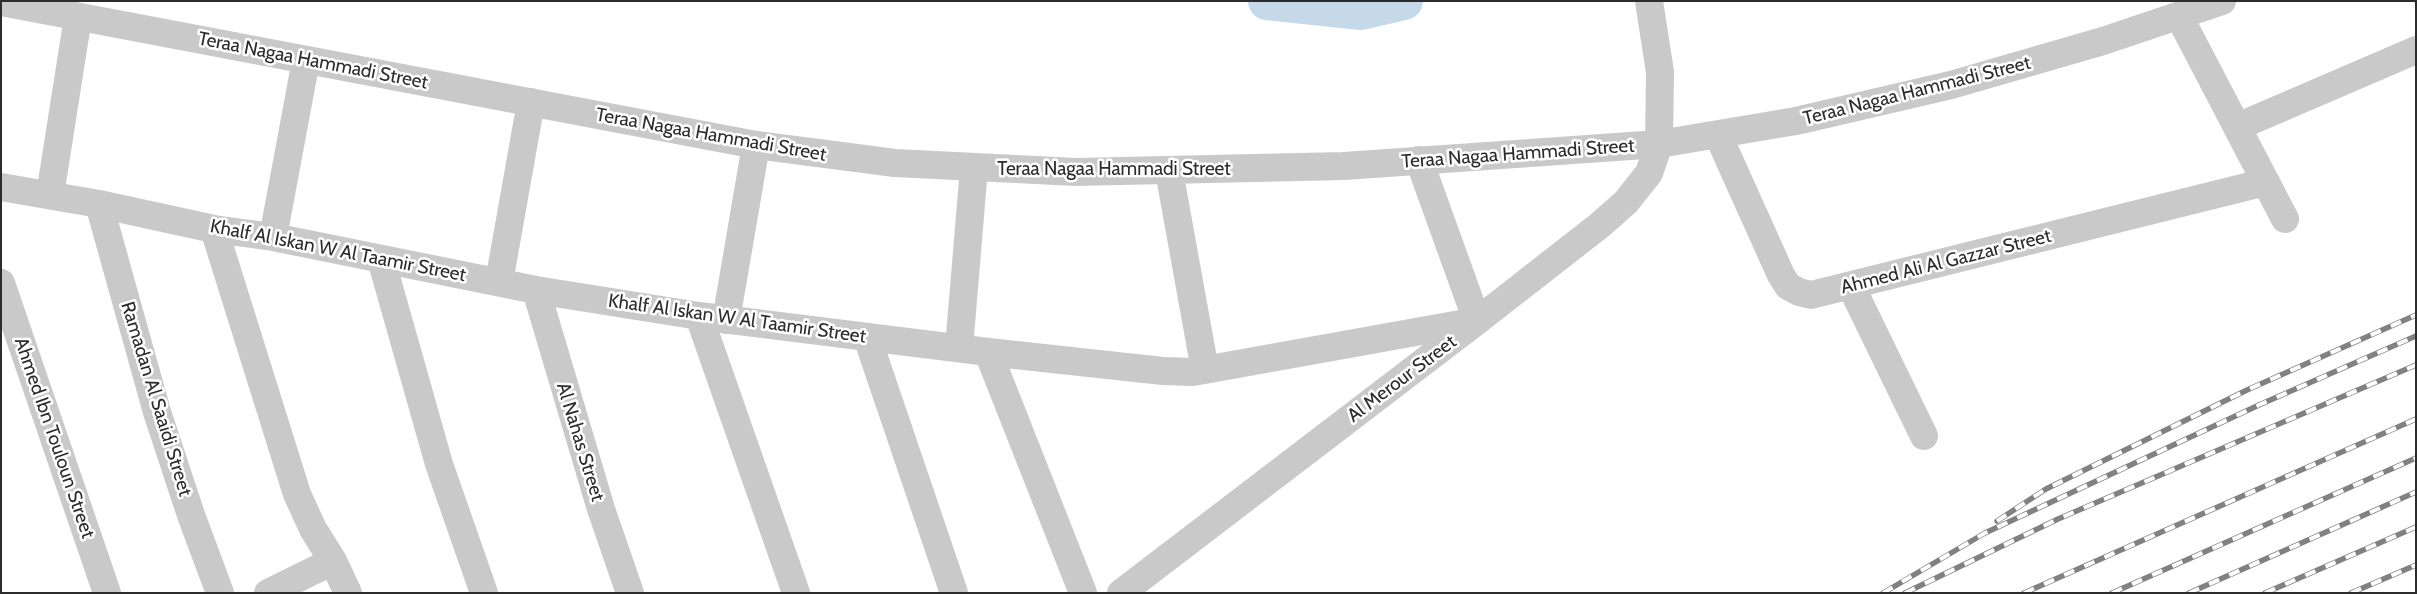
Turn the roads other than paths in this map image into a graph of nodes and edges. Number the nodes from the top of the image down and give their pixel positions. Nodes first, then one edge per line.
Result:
1 (1649, 1) edge
2 (2222, 1) edge
3 (1, 2) edge
4 (2179, 16) junction
5 (78, 17) junction
6 (2416, 50) edge
7 (306, 60) junction
8 (531, 102) junction
9 (2237, 127) junction
10 (1718, 135) junction
11 (1659, 144) junction
12 (756, 145) junction
13 (1419, 160) junction
14 (974, 168) junction
15 (1169, 172) junction
16 (2266, 182) junction
17 (1, 187) edge
18 (50, 195) junction
19 (99, 204) junction
20 (2285, 219) dead end
21 (214, 228) junction
22 (273, 237) junction
23 (381, 259) junction
24 (498, 282) junction
25 (1, 283) edge
26 (1851, 286) junction
27 (536, 290) junction
28 (699, 316) junction
29 (726, 320) junction
30 (1477, 321) junction
31 (867, 337) junction
32 (959, 348) junction
33 (988, 352) junction
34 (1204, 370) junction
35 (1924, 436) dead end
36 (333, 561) junction
37 (107, 593) edge
38 (220, 593) edge
39 (268, 593) edge
40 (348, 593) edge
41 (484, 593) edge
42 (630, 593) edge
43 (796, 593) edge
44 (954, 593) edge
45 (1083, 593) edge
46 (1121, 593) edge

1 - 11 street, Al Merour Street
2 - 4 street, Teraa Nagaa Hammadi Street
3 - 5 street, Teraa Nagaa Hammadi Street
4 - 9 street
4 - 10 street, Teraa Nagaa Hammadi Street
5 - 7 street, Teraa Nagaa Hammadi Street
5 - 18 street
6 - 9 street
7 - 8 street, Teraa Nagaa Hammadi Street
7 - 22 street
8 - 12 street, Teraa Nagaa Hammadi Street
8 - 24 street
9 - 16 street
10 - 11 street, Teraa Nagaa Hammadi Street
10 - 26 street, Ahmed Ali Al Gazzar Street
11 - 13 street, Teraa Nagaa Hammadi Street
11 - 30 street, Al Merour Street
12 - 14 street, Teraa Nagaa Hammadi Street
12 - 29 street
13 - 15 street, Teraa Nagaa Hammadi Street
13 - 30 street
14 - 15 street, Teraa Nagaa Hammadi Street
14 - 32 street
15 - 34 street
16 - 20 street
16 - 26 street, Ahmed Ali Al Gazzar Street
17 - 18 street, Khalf Al Iskan W Al Taamir Street
18 - 19 street, Khalf Al Iskan W Al Taamir Street
19 - 21 street, Khalf Al Iskan W Al Taamir Street
19 - 38 street, Ramadan Al Saaidi Street
21 - 22 street, Khalf Al Iskan W Al Taamir Street
21 - 36 street
22 - 23 street, Khalf Al Iskan W Al Taamir Street
23 - 24 street, Khalf Al Iskan W Al Taamir Street
23 - 41 street
24 - 27 street, Khalf Al Iskan W Al Taamir Street
25 - 37 street, Ahmed Ibn Touloun Street
26 - 35 street
27 - 28 street, Khalf Al Iskan W Al Taamir Street
27 - 42 street, Al Nahas Street
28 - 29 street, Khalf Al Iskan W Al Taamir Street
28 - 43 street
29 - 31 street, Khalf Al Iskan W Al Taamir Street
30 - 34 street, Khalf Al Iskan W Al Taamir Street
30 - 46 street, Al Merour Street
31 - 32 street, Khalf Al Iskan W Al Taamir Street
31 - 44 street
32 - 33 street, Khalf Al Iskan W Al Taamir Street
33 - 34 street, Khalf Al Iskan W Al Taamir Street
33 - 45 street
36 - 39 street
36 - 40 street

